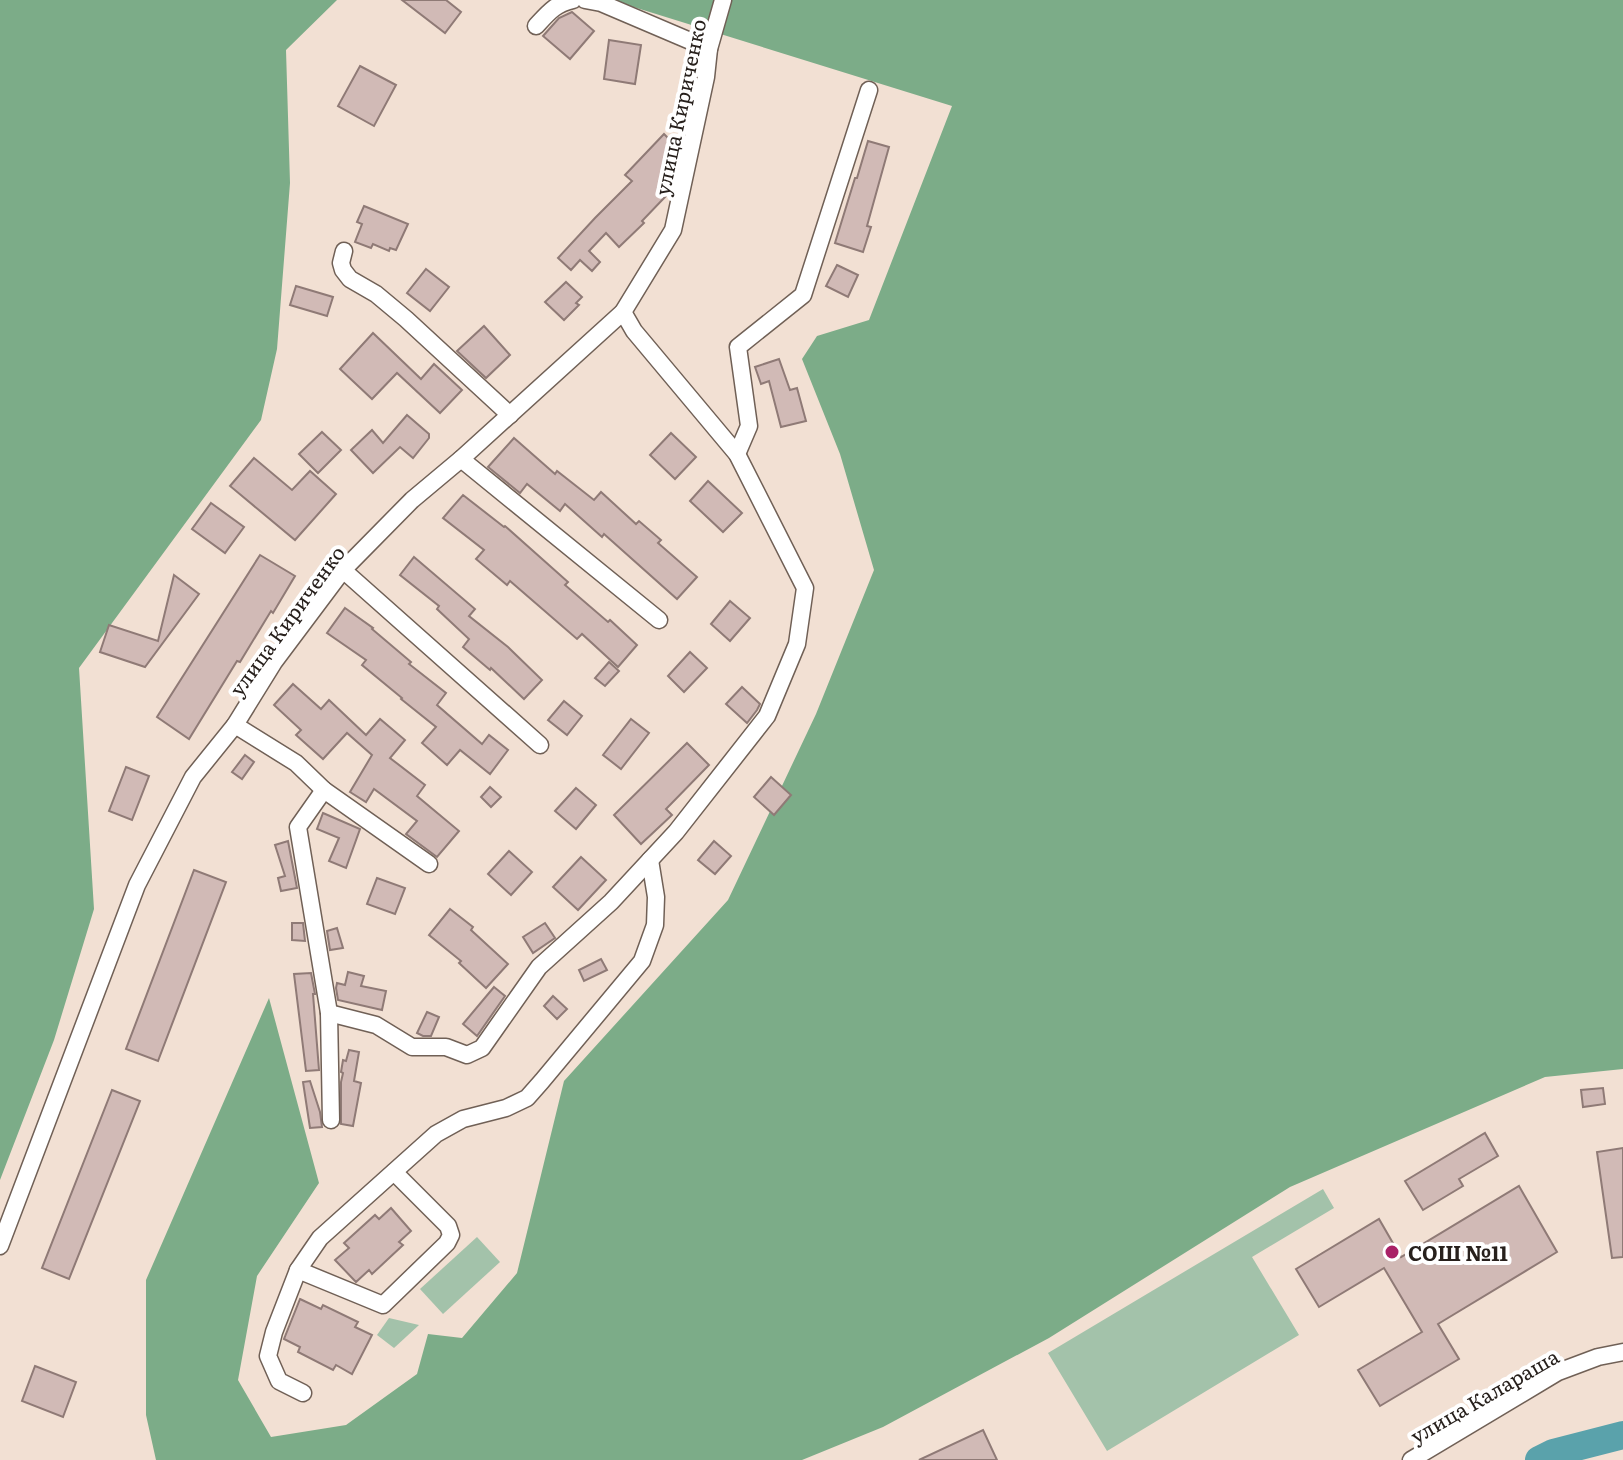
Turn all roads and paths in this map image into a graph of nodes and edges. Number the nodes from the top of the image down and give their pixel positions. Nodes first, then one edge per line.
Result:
1 (573, 0) edge
2 (585, 0) edge
3 (723, 0) edge
4 (536, 26) dead end
5 (709, 49) junction
6 (869, 90) dead end
7 (344, 251) dead end
8 (623, 312) junction
9 (510, 415) junction
10 (737, 454) junction
11 (461, 459) junction
12 (343, 570) junction
13 (659, 620) dead end
14 (235, 725) junction
15 (540, 745) dead end
16 (324, 790) junction
17 (650, 860) junction
18 (429, 864) dead end
19 (329, 1013) junction
20 (331, 1120) dead end
21 (394, 1172) junction
22 (0, 1246) edge
23 (298, 1270) junction
24 (1623, 1352) edge
25 (303, 1393) dead end
26 (1411, 1460) edge

1 - 4 street
2 - 5 street
3 - 5 street, улица Кириченко
5 - 8 street, улица Кириченко
6 - 10 street
7 - 9 street
8 - 9 street, улица Кириченко
8 - 10 street
9 - 11 street, улица Кириченко
10 - 17 street
11 - 12 street, улица Кириченко
11 - 13 street
12 - 14 street, улица Кириченко
12 - 15 street
14 - 16 street
14 - 22 street, улица Кириченко
16 - 18 street
16 - 19 street
17 - 19 street
17 - 21 street
19 - 20 street
21 - 23 street
21 - 23 street
23 - 25 street
24 - 26 street, улица Калараша

